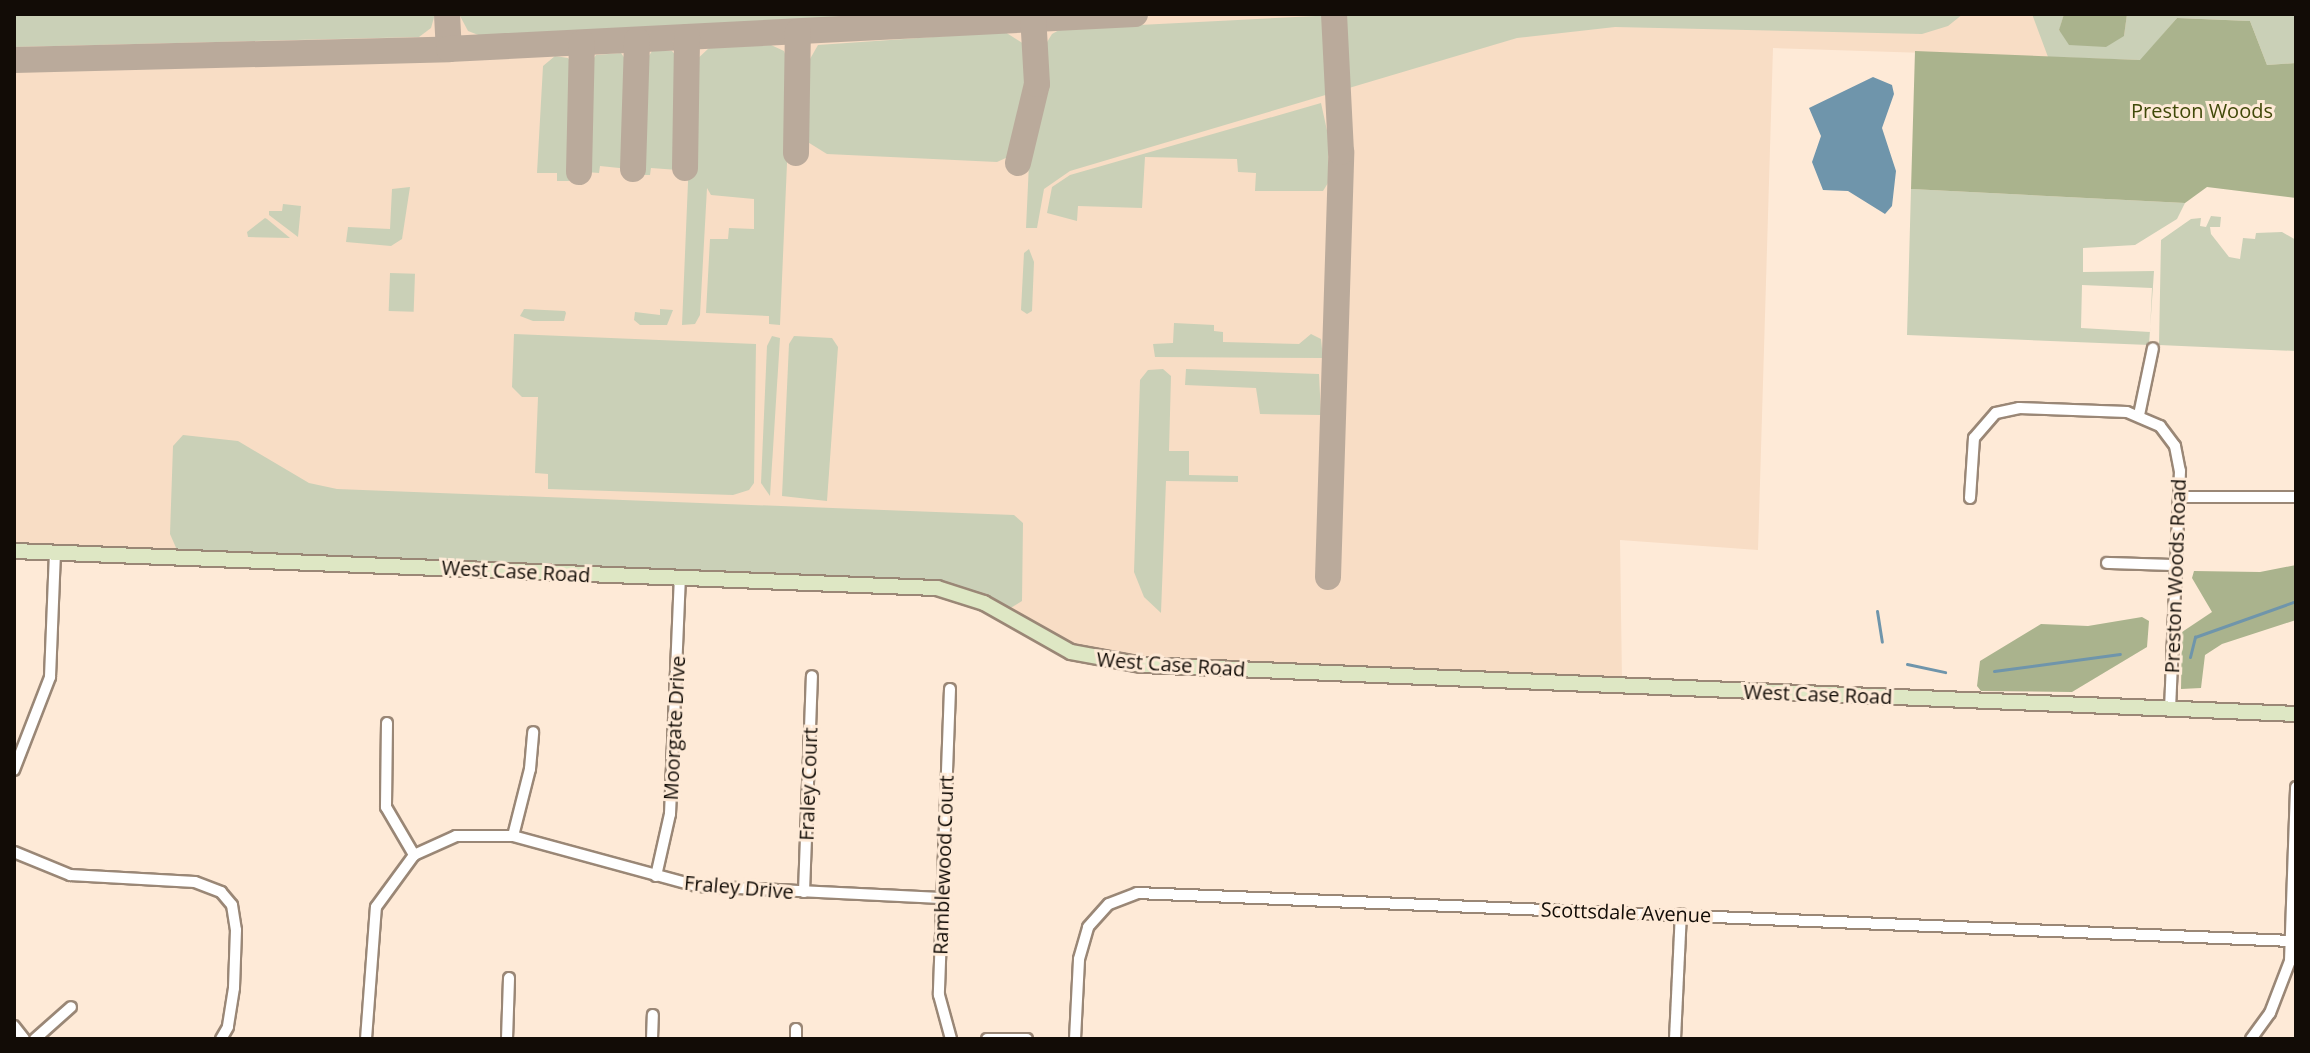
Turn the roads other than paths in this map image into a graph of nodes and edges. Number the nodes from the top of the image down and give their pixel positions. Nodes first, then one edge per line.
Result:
1 (2153, 348) dead end
2 (2139, 415) junction
3 (2180, 497) junction
4 (2296, 497) edge
5 (1970, 498) dead end
6 (14, 551) edge
7 (55, 553) junction
8 (2107, 563) dead end
9 (2175, 565) junction
10 (680, 579) junction
11 (812, 676) dead end
12 (950, 689) dead end
13 (2170, 708) junction
14 (2296, 714) edge
15 (387, 723) dead end
16 (533, 732) dead end
17 (14, 770) edge
18 (2296, 787) edge
19 (513, 836) junction
20 (14, 852) edge
21 (414, 855) junction
22 (2295, 858) edge
23 (656, 876) junction
24 (804, 892) junction
25 (941, 898) junction
26 (1681, 914) junction
27 (2290, 941) junction
28 (509, 978) dead end
29 (71, 1007) dead end
30 (653, 1015) dead end
31 (14, 1026) edge
32 (24, 1039) edge
33 (35, 1039) edge
34 (221, 1039) edge
35 (366, 1039) edge
36 (507, 1039) edge
37 (652, 1039) edge
38 (951, 1039) edge
39 (987, 1039) edge
40 (1027, 1039) edge
41 (1075, 1039) edge
42 (1675, 1039) edge
43 (2251, 1039) edge

1 - 2 street
2 - 3 street, Preston Woods Road
2 - 5 street
3 - 4 street
3 - 9 street, Preston Woods Road
6 - 7 main road, West Case Road
7 - 10 main road, West Case Road
7 - 17 street
8 - 9 street
9 - 13 street, Preston Woods Road
10 - 13 main road, West Case Road
10 - 23 street, Moorgate Drive
11 - 24 street, Fraley Court
12 - 25 street, Ramblewood Court
13 - 14 main road, West Case Road
15 - 21 street
16 - 19 street
18 - 22 street
19 - 21 street, Fraley Drive
19 - 23 street, Fraley Drive
20 - 34 street
21 - 35 street
22 - 27 street
23 - 24 street, Fraley Drive
24 - 25 street, Fraley Drive
25 - 38 street, Ramblewood Court
26 - 27 street, Scottsdale Avenue
26 - 41 street, Scottsdale Avenue
26 - 42 street
27 - 43 street
28 - 36 street
29 - 33 street
30 - 37 street
31 - 32 street
39 - 40 street

